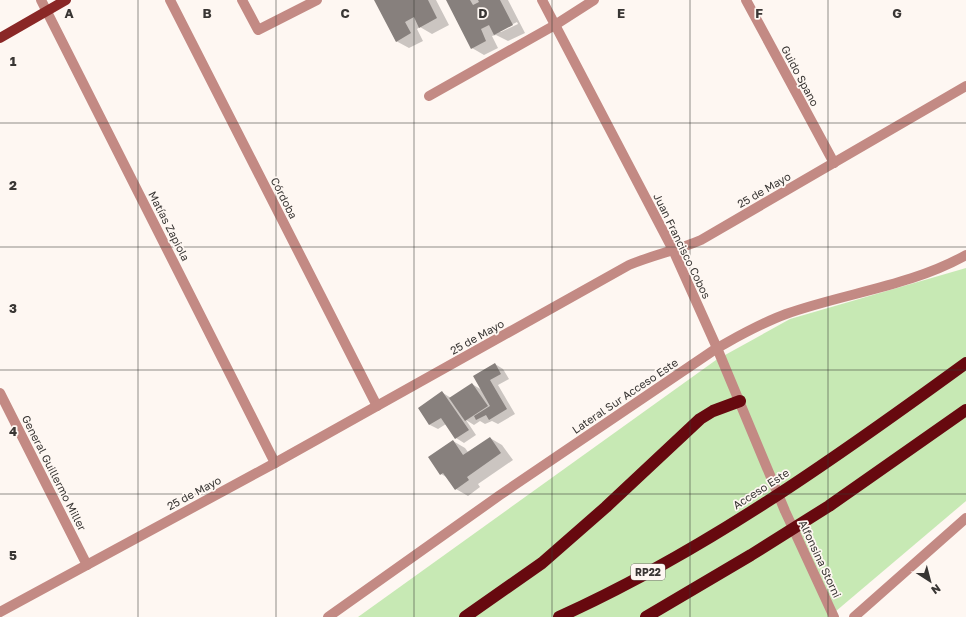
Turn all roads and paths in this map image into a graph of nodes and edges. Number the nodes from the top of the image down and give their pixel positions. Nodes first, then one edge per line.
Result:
1 (41, 0) edge
2 (66, 0) edge
3 (170, 0) edge
4 (242, 0) edge
5 (317, 0) edge
6 (542, 0) edge
7 (594, 0) edge
8 (746, 0) edge
9 (46, 11) junction
10 (555, 25) junction
11 (0, 38) edge
12 (966, 86) edge
13 (429, 96) dead end
14 (834, 163) junction
15 (673, 250) junction
16 (966, 255) edge
17 (717, 348) junction
18 (966, 363) edge
19 (0, 393) edge
20 (740, 401) junction
21 (377, 406) junction
22 (966, 410) edge
23 (275, 463) junction
24 (785, 510) joint
25 (966, 518) edge
26 (87, 565) junction
27 (0, 612) edge
28 (651, 615) edge
29 (328, 617) edge
30 (465, 617) edge
31 (559, 617) edge
32 (834, 617) edge
33 (854, 617) edge

1 - 9 street, Matías Zapiola
2 - 9 main road
3 - 21 street, Córdoba
4 - 5 street
6 - 10 street, Juan Francisco Cobos
7 - 10 street
8 - 14 street, Guido Spano
9 - 11 main road
9 - 23 street, Matías Zapiola
10 - 13 street
10 - 15 street, Juan Francisco Cobos
12 - 14 street, 25 de Mayo
14 - 15 street, 25 de Mayo
15 - 17 street, Juan Francisco Cobos
15 - 21 street, 25 de Mayo
16 - 17 street, Lateral Sur Acceso Este
17 - 20 street, Juan Francisco Cobos
17 - 29 street, Lateral Sur Acceso Este
18 - 31 highway, Acceso Este / RP22
19 - 26 street, General Guillermo Miller
20 - 24 street, Juan Francisco Cobos
20 - 30 highway
21 - 23 street, 25 de Mayo
22 - 28 highway
23 - 26 street, 25 de Mayo
24 - 32 street, Alfonsina Storni
25 - 33 street
26 - 27 street, 25 de Mayo

